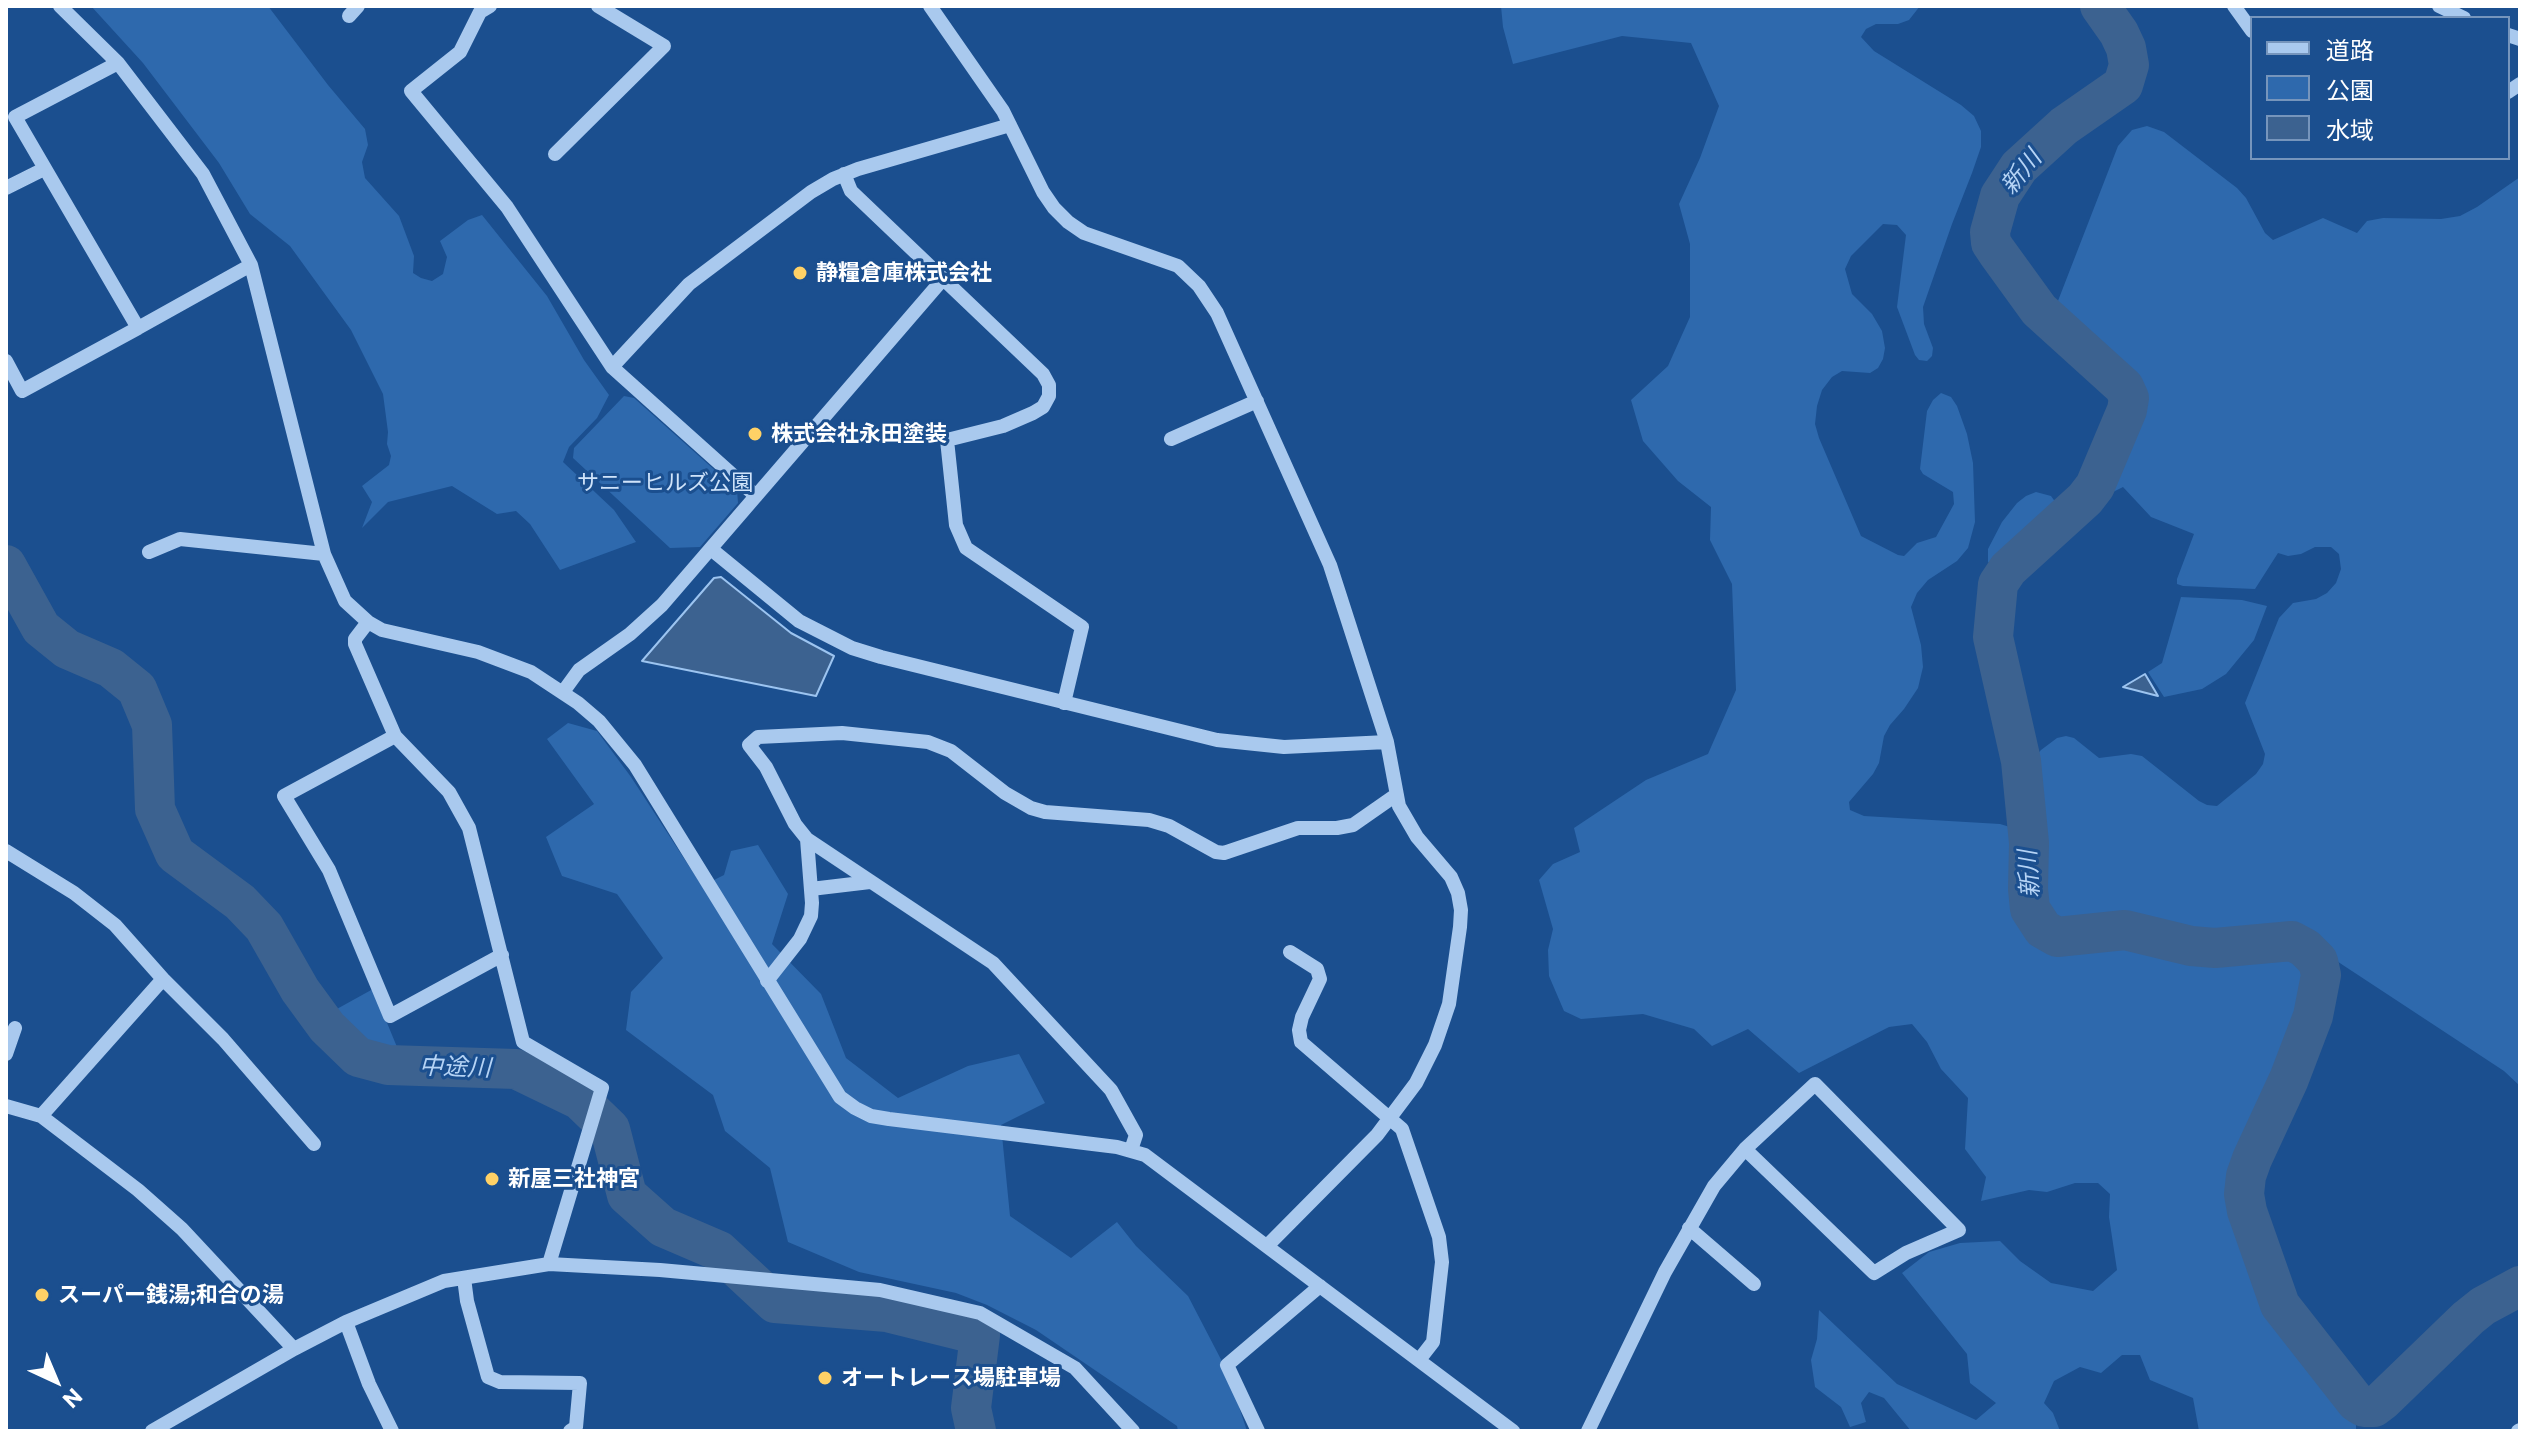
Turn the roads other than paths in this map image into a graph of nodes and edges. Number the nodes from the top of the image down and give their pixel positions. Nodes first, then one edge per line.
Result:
1 (60, 6) edge
2 (598, 6) edge
3 (930, 6) edge
4 (2234, 6) edge
5 (2439, 6) edge
6 (482, 8) edge
7 (2460, 16) edge
8 (2250, 28) edge
9 (118, 63) junction
10 (1010, 125) junction
11 (555, 154) dead end
12 (44, 169) junction
13 (844, 174) junction
14 (6, 188) edge
15 (251, 265) junction
16 (943, 279) junction
17 (138, 328) junction
18 (6, 361) edge
19 (612, 367) junction
20 (1257, 401) junction
21 (1171, 439) dead end
22 (756, 496) junction
23 (711, 549) junction
24 (149, 552) dead end
25 (324, 554) junction
26 (368, 622) junction
27 (563, 692) junction
28 (1064, 703) junction
29 (395, 736) junction
30 (1387, 742) junction
31 (1396, 795) junction
32 (807, 839) junction
33 (6, 851) edge
34 (870, 882) junction
35 (811, 889) junction
36 (1290, 952) dead end
37 (502, 955) junction
38 (163, 979) junction
39 (767, 981) junction
40 (15, 1028) dead end
41 (6, 1054) edge
42 (6, 1106) edge
43 (41, 1116) junction
44 (1391, 1119) junction
45 (314, 1144) dead end
46 (1745, 1149) junction
47 (1131, 1150) junction
48 (1689, 1228) junction
49 (1267, 1246) junction
50 (549, 1264) junction
51 (464, 1278) junction
52 (1754, 1284) dead end
53 (1320, 1286) junction
54 (346, 1322) junction
55 (294, 1349) junction
56 (1419, 1360) junction
57 (152, 1431) edge
58 (392, 1431) edge
59 (570, 1431) edge
60 (1133, 1431) edge
61 (1258, 1431) edge
62 (1513, 1431) edge
63 (1588, 1431) edge

1 - 9 street
2 - 11 street
3 - 10 street
4 - 8 street
5 - 7 street
6 - 19 street
9 - 12 street
9 - 15 street
10 - 13 street
10 - 20 street
12 - 14 street
12 - 17 street
13 - 16 street
13 - 19 street
15 - 17 street
15 - 25 street
16 - 22 street
16 - 28 street
17 - 18 street
19 - 22 street
20 - 21 street
20 - 30 street
22 - 23 street
23 - 27 street
23 - 28 street
24 - 25 street
25 - 26 street
26 - 27 street
26 - 29 street
27 - 39 street
28 - 30 street
29 - 37 street
29 - 37 street
30 - 31 street
31 - 32 street
31 - 44 street
32 - 34 street
32 - 35 street
33 - 38 street
34 - 35 street
34 - 47 street
35 - 39 street
36 - 44 street
37 - 50 street
38 - 43 street
38 - 45 street
39 - 47 street
40 - 41 street
42 - 43 street
43 - 55 street
44 - 49 street
44 - 56 street
46 - 46 street
46 - 48 street
47 - 49 street
48 - 52 street
48 - 63 street
49 - 53 street
50 - 51 street
50 - 60 street
51 - 54 street
51 - 59 street
53 - 56 street
53 - 61 street
54 - 55 street
54 - 58 street
55 - 57 street
56 - 62 street

